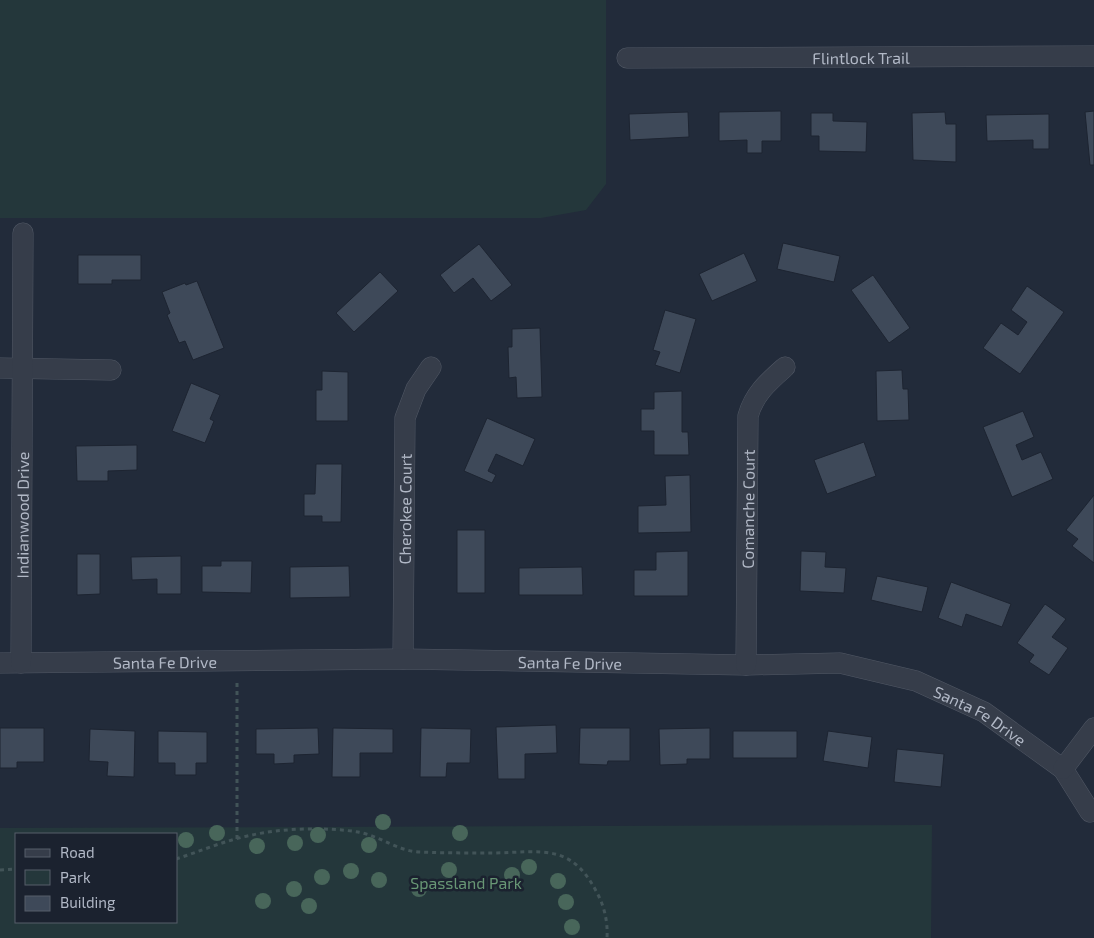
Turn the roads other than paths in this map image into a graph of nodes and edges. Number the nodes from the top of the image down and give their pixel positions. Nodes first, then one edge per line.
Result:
1 (1094, 56) edge
2 (626, 58) dead end
3 (24, 233) dead end
4 (431, 367) dead end
5 (784, 367) dead end
6 (0, 368) edge
7 (23, 369) junction
8 (111, 370) dead end
9 (403, 659) junction
10 (0, 663) edge
11 (21, 663) junction
12 (746, 665) junction
13 (1094, 728) edge
14 (1064, 769) junction
15 (1090, 812) dead end

1 - 2 street, Flintlock Trail
3 - 7 street, Indianwood Drive
4 - 9 street, Cherokee Court
5 - 12 street, Comanche Court
6 - 7 street
7 - 8 street
7 - 11 street, Indianwood Drive
9 - 11 street, Santa Fe Drive
9 - 12 street, Santa Fe Drive
10 - 11 street, Santa Fe Drive
12 - 14 street, Santa Fe Drive
13 - 14 street
14 - 15 street, Santa Fe Drive

